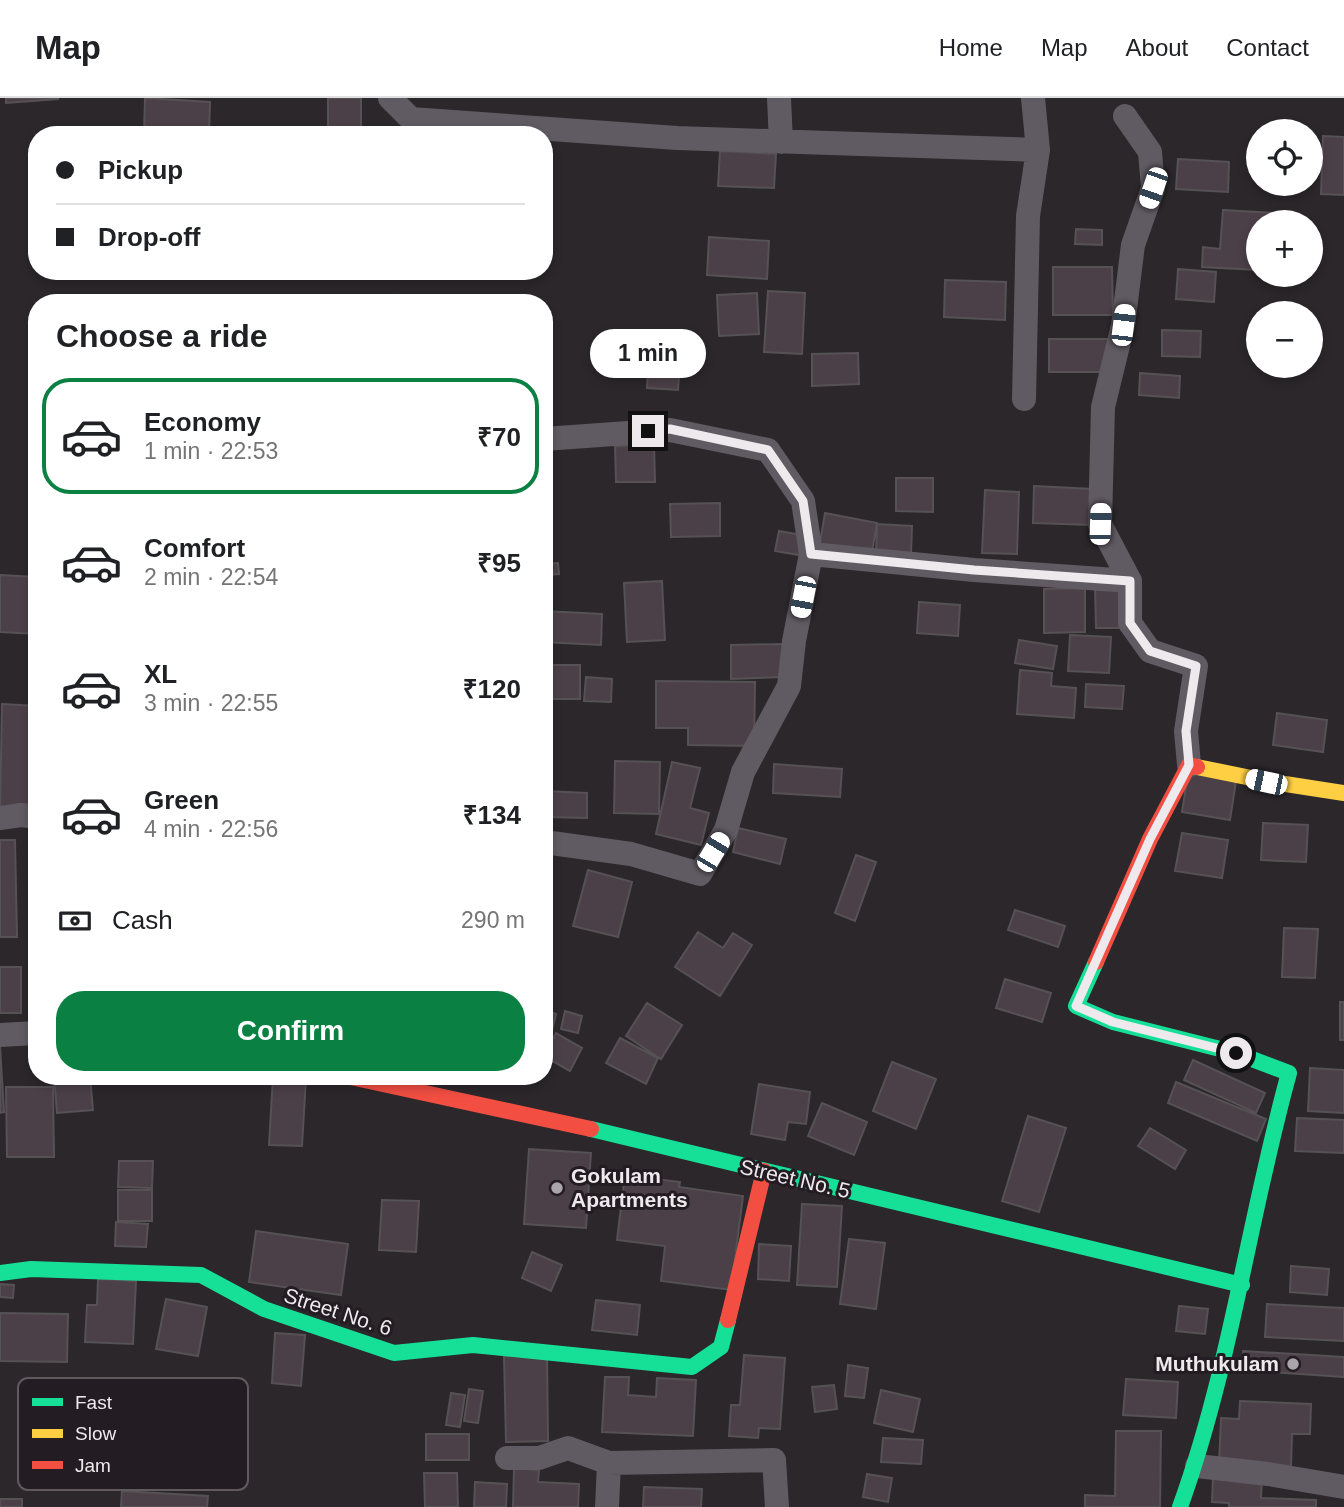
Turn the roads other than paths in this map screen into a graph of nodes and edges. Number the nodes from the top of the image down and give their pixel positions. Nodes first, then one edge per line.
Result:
1 (390, 98) edge
2 (779, 98) edge
3 (1033, 98) edge
4 (1125, 116) dead end
5 (509, 126) edge
6 (553, 129) edge
7 (781, 142) junction
8 (1038, 150) junction
9 (1024, 399) dead end
10 (553, 438) edge
11 (811, 554) junction
12 (1130, 581) junction
13 (1189, 765) junction
14 (1344, 793) edge
15 (28, 816) edge
16 (0, 818) edge
17 (553, 843) edge
18 (28, 1033) edge
19 (0, 1035) edge
20 (389, 1085) edge
21 (764, 1171) junction
22 (0, 1273) edge
23 (1242, 1285) junction
24 (507, 1458) dead end
25 (609, 1463) junction
26 (1197, 1466) junction
27 (1344, 1487) edge
28 (607, 1507) edge
29 (778, 1507) edge
30 (1180, 1507) edge

1 - 5 street
2 - 7 street
3 - 8 street
4 - 12 street
6 - 7 street
7 - 8 street
8 - 9 street
10 - 11 street
11 - 12 street
11 - 17 street
12 - 13 street
13 - 14 street
13 - 23 street
15 - 16 street
18 - 19 street
20 - 21 street, Street No. 5
21 - 22 street, Street No. 6
21 - 23 street, Street No. 5
23 - 26 street
24 - 25 street
25 - 28 street
25 - 29 street
26 - 27 street
26 - 30 street

